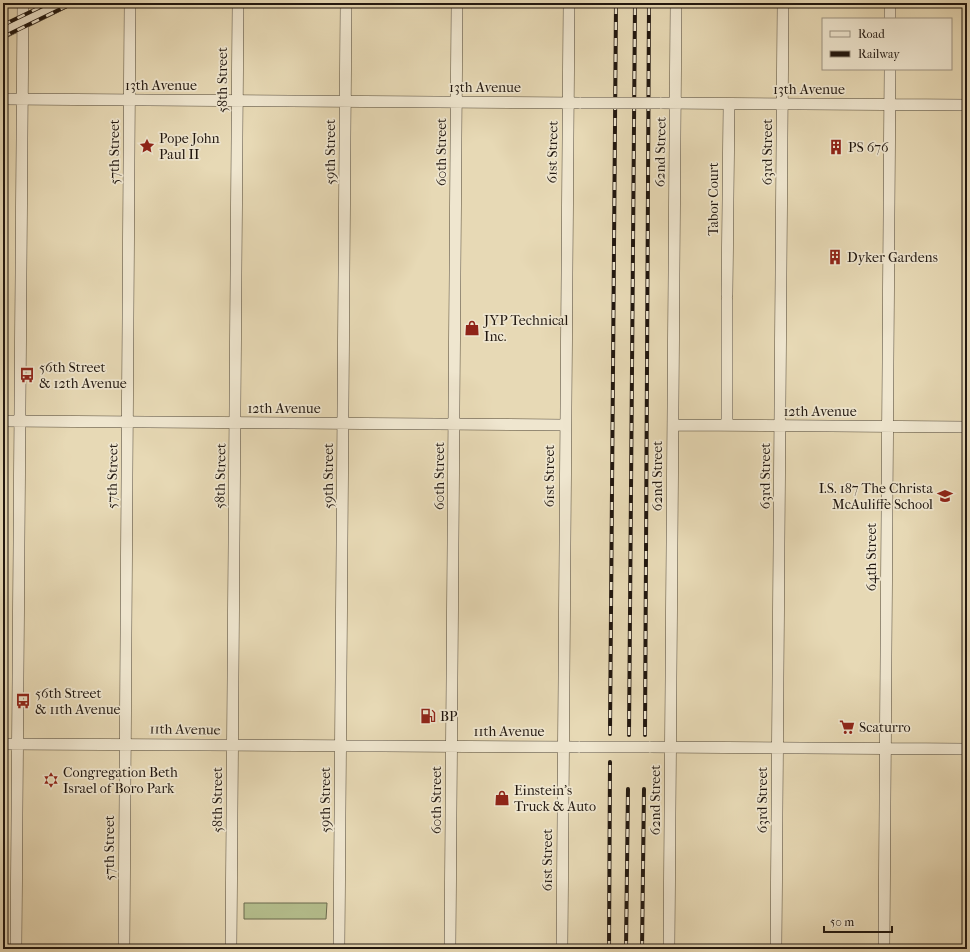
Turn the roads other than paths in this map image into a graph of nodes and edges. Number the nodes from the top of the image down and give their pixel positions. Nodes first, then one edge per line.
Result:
1 (24, 3) edge
2 (64, 3) edge
3 (130, 3) edge
4 (238, 3) edge
5 (346, 3) edge
6 (457, 3) edge
7 (569, 3) edge
8 (676, 3) edge
9 (783, 3) edge
10 (890, 3) edge
11 (890, 18) edge
12 (23, 23) junction
13 (3, 33) edge
14 (890, 70) edge
15 (3, 99) edge
16 (22, 99) junction
17 (130, 100) junction
18 (237, 100) junction
19 (345, 101) junction
20 (456, 102) junction
21 (568, 102) junction
22 (675, 103) junction
23 (728, 104) junction
24 (782, 104) junction
25 (890, 105) junction
26 (967, 105) edge
27 (3, 421) edge
28 (20, 421) junction
29 (128, 421) junction
30 (235, 422) junction
31 (343, 423) junction
32 (454, 424) junction
33 (565, 425) junction
34 (673, 425) junction
35 (726, 425) junction
36 (780, 426) junction
37 (887, 427) junction
38 (967, 427) edge
39 (3, 744) edge
40 (17, 744) junction
41 (124, 744) junction
42 (232, 745) junction
43 (341, 745) junction
44 (452, 746) junction
45 (563, 746) junction
46 (670, 747) junction
47 (778, 748) junction
48 (885, 749) junction
49 (967, 749) edge
50 (16, 949) edge
51 (124, 949) edge
52 (231, 949) edge
53 (339, 949) edge
54 (450, 949) edge
55 (562, 949) edge
56 (669, 949) edge
57 (776, 949) edge
58 (884, 949) edge

1 - 12 street
2 - 12 street
3 - 17 street, 57th Street
4 - 18 street, 58th Street
5 - 19 street, 59th Street
6 - 20 street, 60th Street
7 - 21 street, 61st Street
8 - 22 street, 62nd Street
9 - 24 street, 63rd Street
10 - 11 street
12 - 13 street
12 - 16 street
14 - 25 street, 64th Street
15 - 16 street, 13th Avenue
16 - 17 street, 13th Avenue
16 - 28 street
17 - 18 street, 13th Avenue
17 - 29 street, 57th Street
18 - 19 street, 13th Avenue
18 - 30 street, 58th Street
19 - 20 street, 13th Avenue
19 - 31 street, 59th Street
20 - 21 street, 13th Avenue
20 - 32 street, 60th Street
21 - 22 street, 13th Avenue, bridge
21 - 33 street, 61st Street
22 - 23 street, 13th Avenue
22 - 34 street, 62nd Street
23 - 24 street, 13th Avenue
23 - 35 street, Tabor Court
24 - 25 street, 13th Avenue
24 - 36 street, 63rd Street
25 - 26 street, 13th Avenue
25 - 37 street, 64th Street
27 - 28 street, 12th Avenue
28 - 29 street, 12th Avenue
28 - 40 street
29 - 30 street, 12th Avenue
29 - 41 street, 57th Street
30 - 31 street, 12th Avenue
30 - 42 street, 58th Street
31 - 32 street, 12th Avenue
31 - 43 street, 59th Street
32 - 33 street, 12th Avenue
32 - 44 street, 60th Street
33 - 45 street, 61st Street
34 - 35 street, 12th Avenue
34 - 46 street, 62nd Street
35 - 36 street, 12th Avenue
36 - 37 street, 12th Avenue
36 - 47 street, 63rd Street
37 - 38 street, 12th Avenue
37 - 48 street, 64th Street
39 - 40 street, 11th Avenue
40 - 41 street, 11th Avenue
40 - 50 street
41 - 42 street, 11th Avenue
41 - 51 street, 57th Street
42 - 43 street, 11th Avenue
42 - 52 street, 58th Street
43 - 44 street, 11th Avenue
43 - 53 street, 59th Street
44 - 45 street, 11th Avenue
44 - 54 street, 60th Street
45 - 46 street, 11th Avenue, bridge
45 - 55 street, 61st Street
46 - 47 street, 11th Avenue
46 - 56 street, 62nd Street
47 - 48 street, 11th Avenue
47 - 57 street, 63rd Street
48 - 49 street, 11th Avenue
48 - 58 street, 64th Street

